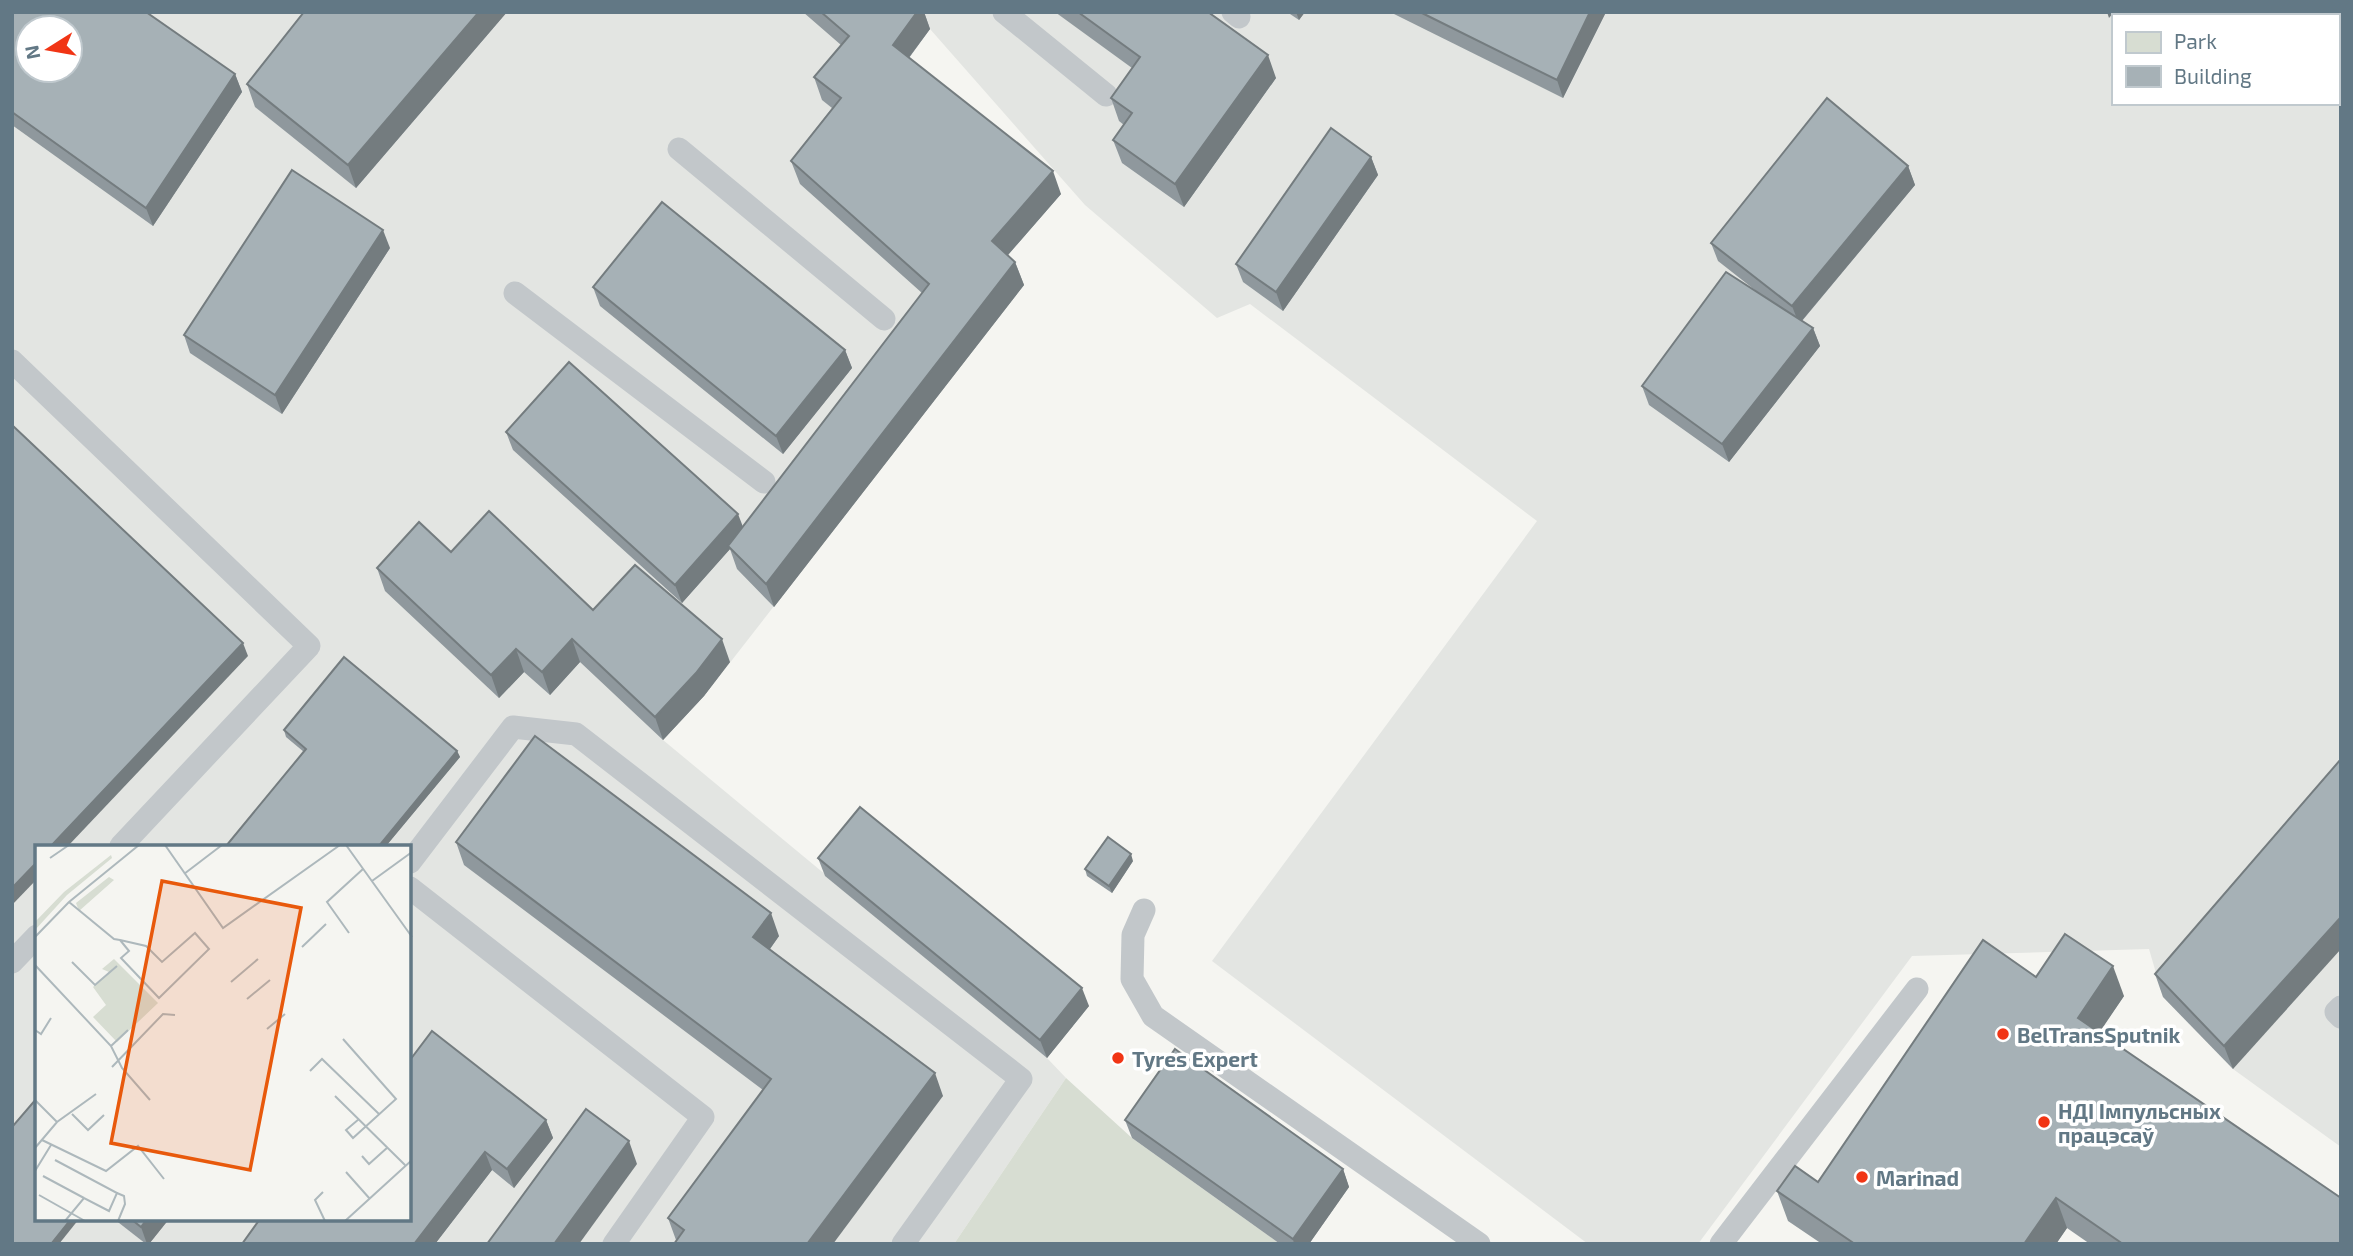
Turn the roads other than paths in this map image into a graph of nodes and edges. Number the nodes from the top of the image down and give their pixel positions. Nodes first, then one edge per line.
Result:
1 (1004, 12) edge
2 (1105, 94) dead end
3 (679, 149) dead end
4 (515, 293) dead end
5 (884, 319) dead end
6 (12, 361) edge
7 (764, 482) dead end
8 (122, 845) edge
9 (411, 861) edge
10 (411, 889) edge
11 (1144, 910) dead end
12 (35, 938) edge
13 (12, 962) edge
14 (1917, 989) dead end
15 (2341, 1007) edge
16 (2341, 1017) edge
17 (614, 1244) edge
18 (903, 1244) edge
19 (1479, 1244) edge
20 (1721, 1244) edge

1 - 2 lane
3 - 5 lane
4 - 7 lane
6 - 8 lane
9 - 18 lane
10 - 17 lane
11 - 19 lane
12 - 13 lane
14 - 20 lane
15 - 16 lane

